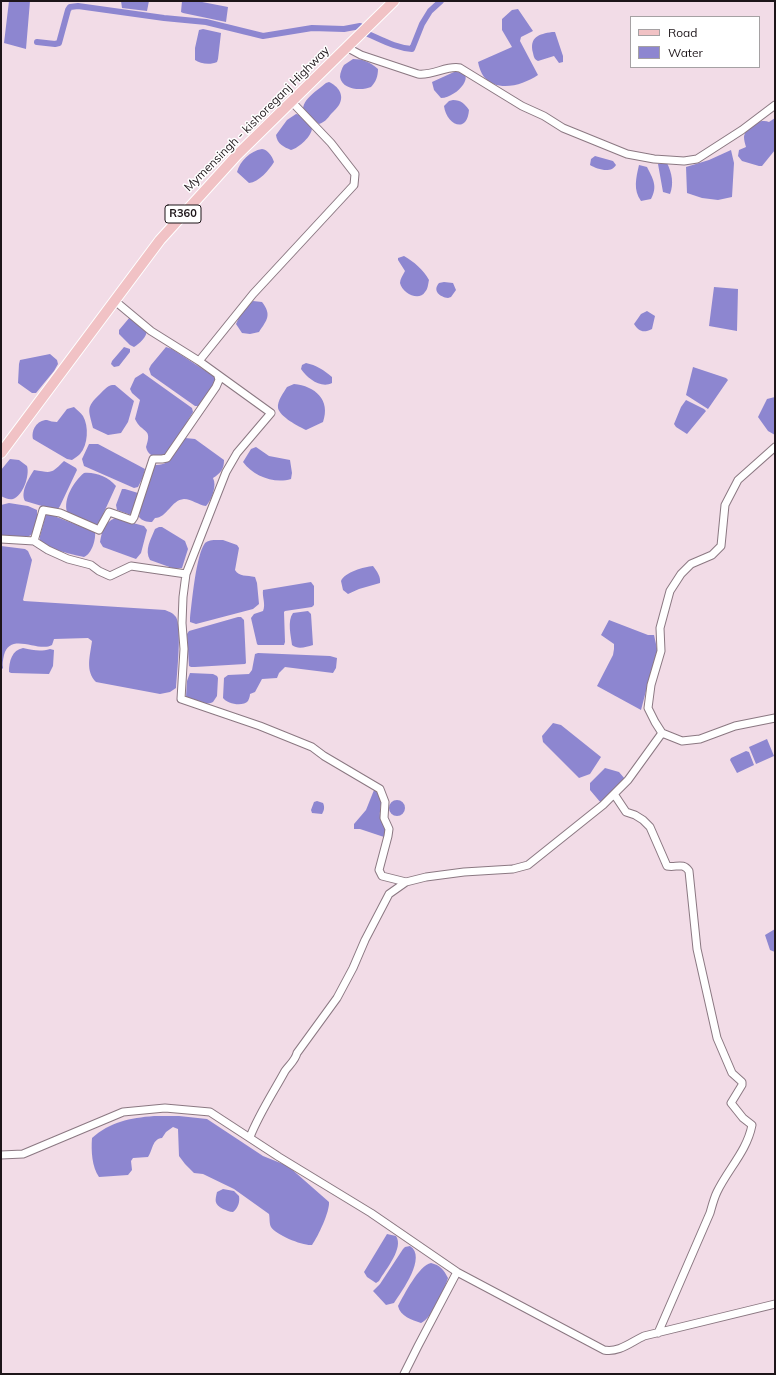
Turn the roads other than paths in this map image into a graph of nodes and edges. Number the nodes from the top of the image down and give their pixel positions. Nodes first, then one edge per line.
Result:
1 (394, 1) edge
2 (346, 47) junction
3 (291, 101) junction
4 (775, 106) edge
5 (115, 300) junction
6 (199, 361) junction
7 (218, 376) junction
8 (775, 447) edge
9 (1, 453) edge
10 (1, 539) edge
11 (34, 541) junction
12 (186, 574) junction
13 (775, 718) edge
14 (662, 733) junction
15 (614, 794) junction
16 (406, 882) junction
17 (250, 1137) junction
18 (1, 1155) edge
19 (457, 1272) junction
20 (775, 1304) edge
21 (658, 1333) junction
22 (404, 1374) edge

1 - 2 main road, Mymensingh - kishoreganj Highway / R360
2 - 3 main road, Mymensingh - kishoreganj Highway / R360
2 - 4 street
3 - 5 main road, Mymensingh - kishoreganj Highway / R360
3 - 6 street
5 - 6 street
5 - 9 main road, Mymensingh - kishoreganj Highway / R360
6 - 7 street
7 - 11 street
7 - 12 street
8 - 14 street
10 - 11 street
11 - 12 street
12 - 16 street
13 - 14 street
14 - 15 street
15 - 16 street
15 - 21 street
16 - 17 street
17 - 18 street
17 - 19 street
19 - 21 street
19 - 22 street
20 - 21 street

